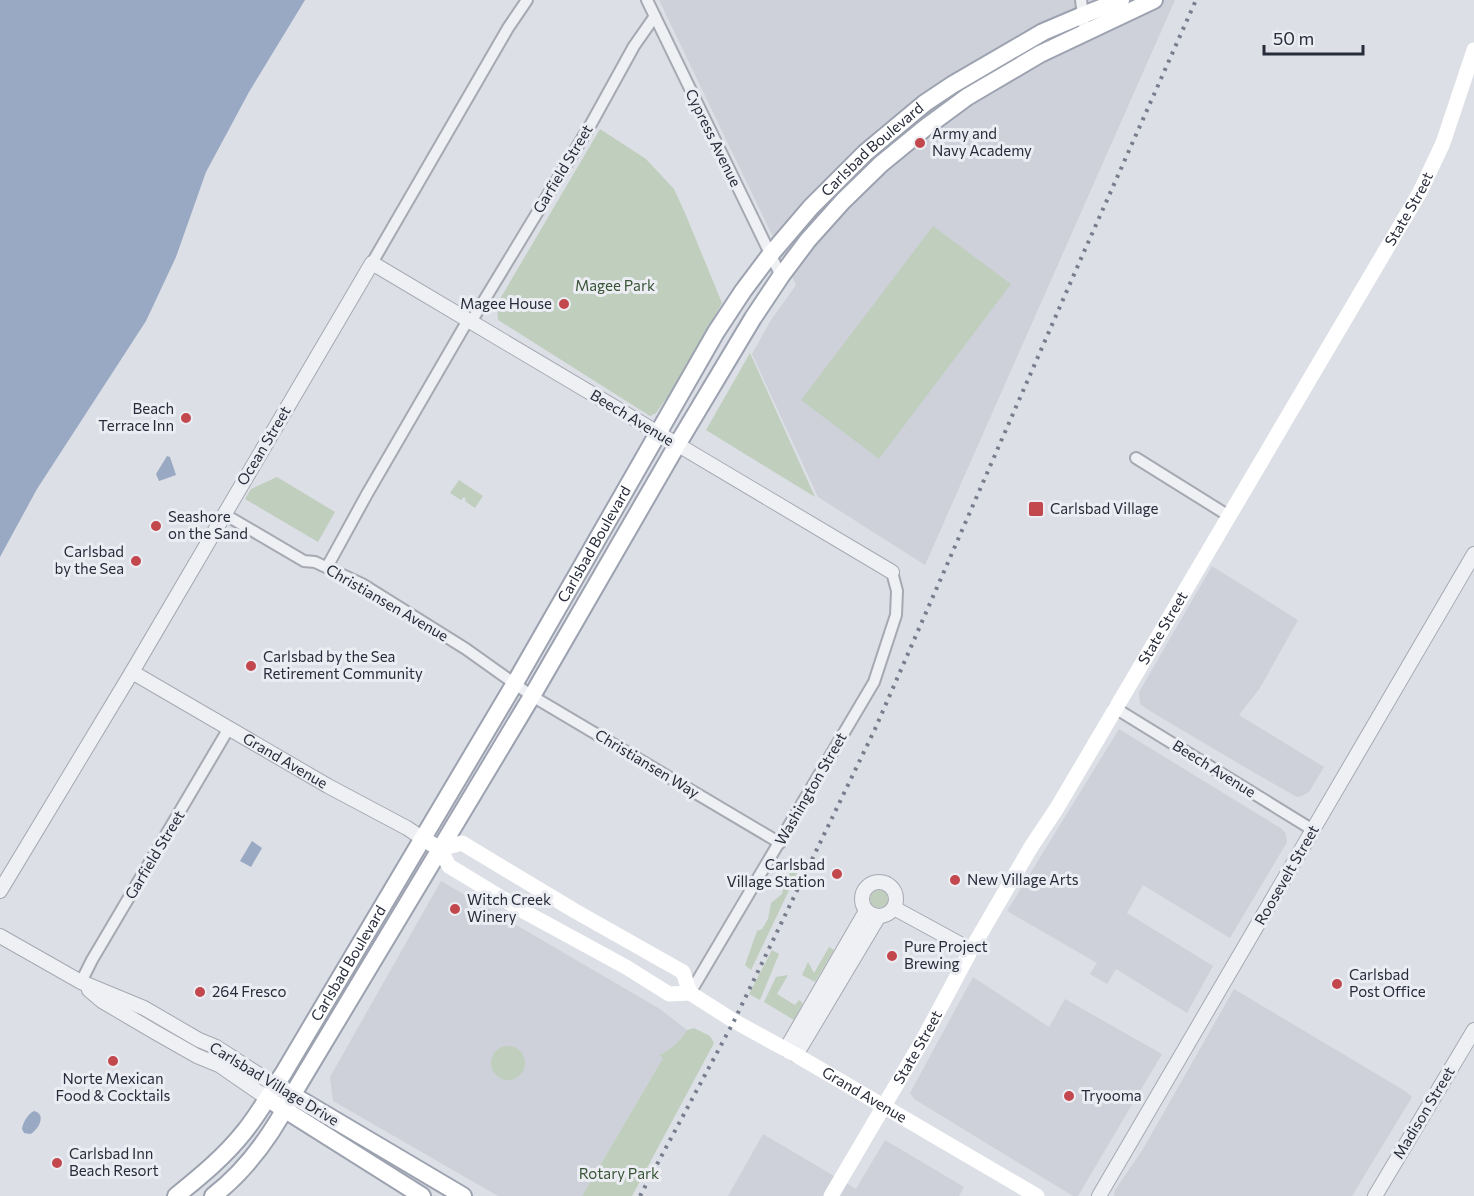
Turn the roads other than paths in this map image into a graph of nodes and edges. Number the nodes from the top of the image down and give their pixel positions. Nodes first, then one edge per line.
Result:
1 (527, 0) edge
2 (647, 0) edge
3 (1121, 0) edge
4 (1151, 1) edge
5 (1082, 7) edge
6 (655, 16) junction
7 (1085, 32) junction
8 (1474, 50) edge
9 (1471, 76) edge
10 (770, 255) junction
11 (372, 263) junction
12 (781, 276) junction
13 (469, 321) junction
14 (658, 433) junction
15 (677, 445) junction
16 (1136, 458) dead end
17 (224, 514) junction
18 (1228, 516) junction
19 (1474, 554) edge
20 (327, 567) junction
21 (892, 572) joint
22 (132, 672) junction
23 (515, 683) junction
24 (532, 696) junction
25 (1115, 708) junction
26 (230, 728) junction
27 (1313, 830) junction
28 (422, 838) junction
29 (780, 843) junction
30 (440, 849) junction
31 (0, 891) edge
32 (894, 908) junction
33 (873, 914) junction
34 (0, 936) edge
35 (971, 950) junction
36 (81, 982) junction
37 (690, 993) junction
38 (1474, 1030) edge
39 (791, 1052) junction
40 (271, 1092) junction
41 (293, 1094) junction
42 (883, 1107) junction
43 (285, 1110) junction
44 (237, 1176) junction
45 (176, 1196) edge
46 (213, 1196) edge
47 (224, 1196) edge
48 (422, 1196) edge
49 (463, 1196) edge
50 (831, 1196) edge
51 (1037, 1196) edge
52 (1098, 1196) edge
53 (1375, 1196) edge

1 - 11 street, Ocean Street
2 - 6 street, Cypress Avenue
3 - 5 main road, Carlsbad Boulevard
4 - 7 main road, Carlsbad Boulevard
5 - 7 street
5 - 10 main road, Carlsbad Boulevard
6 - 10 street, Cypress Avenue
6 - 13 street, Garfield Street
7 - 12 main road, Carlsbad Boulevard
8 - 9 main road, State Street
9 - 18 main road, State Street
10 - 12 street, Cypress Avenue
10 - 14 main road, Carlsbad Boulevard
11 - 13 street, Beech Avenue
11 - 17 street, Ocean Street
12 - 15 main road, Carlsbad Boulevard
13 - 14 street, Beech Avenue
13 - 20 street, Garfield Street
14 - 15 street, Beech Avenue
14 - 23 main road, Carlsbad Boulevard
15 - 21 street, Beech Avenue
15 - 24 main road, Carlsbad Boulevard
16 - 18 street
17 - 20 street, Christiansen Avenue
17 - 22 street, Ocean Street
18 - 25 main road, State Street
19 - 27 street, Roosevelt Street
20 - 23 street, Christiansen Avenue
21 - 29 street, Washington Street
22 - 26 street, Grand Avenue
22 - 31 street, Ocean Street
23 - 24 street, Christiansen Way
23 - 28 main road, Carlsbad Boulevard
24 - 29 street, Christiansen Way
24 - 30 main road, Carlsbad Boulevard
25 - 27 street, Beech Avenue
25 - 35 main road, State Street
26 - 28 street, Grand Avenue
26 - 36 street, Garfield Street
27 - 52 street, Roosevelt Street
28 - 30 main road, Grand Avenue
28 - 40 main road, Carlsbad Boulevard
29 - 37 street, Washington Street
30 - 37 main road, Grand Avenue
30 - 37 main road, Grand Avenue
30 - 41 main road, Carlsbad Boulevard
32 - 33 street
32 - 33 street
32 - 35 street
33 - 39 street
34 - 36 street, Carlsbad Village Drive
35 - 42 main road, State Street
36 - 40 street, Carlsbad Village Drive
37 - 39 main road, Grand Avenue
38 - 53 street, Madison Street
39 - 42 main road, Grand Avenue
40 - 41 main road, Carlsbad Village Drive
40 - 43 main road, Carlsbad Village Drive
40 - 45 main road, Carlsbad Boulevard
41 - 43 main road, Carlsbad Boulevard
41 - 49 main road, Carlsbad Village Drive
42 - 50 main road, State Street
42 - 51 main road, Grand Avenue
43 - 44 main road, Carlsbad Boulevard
43 - 48 main road, Carlsbad Village Drive
44 - 46 main road, Carlsbad Boulevard
44 - 47 street

